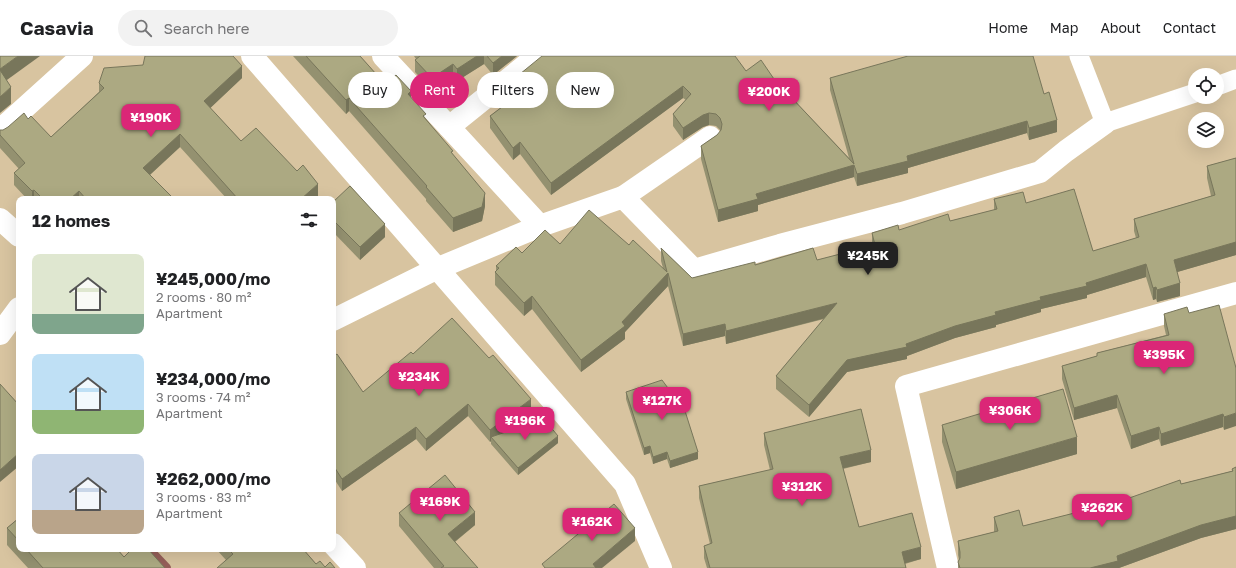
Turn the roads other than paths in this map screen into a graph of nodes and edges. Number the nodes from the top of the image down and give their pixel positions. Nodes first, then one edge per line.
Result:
1 (82, 56) edge
2 (252, 56) edge
3 (383, 56) edge
4 (537, 56) edge
5 (1079, 56) edge
6 (1236, 79) edge
7 (1224, 83) edge
8 (1188, 95) edge
9 (1105, 123) junction
10 (449, 127) junction
11 (0, 130) edge
12 (710, 137) dead end
13 (623, 197) junction
14 (0, 219) edge
15 (540, 226) junction
16 (16, 233) edge
17 (436, 269) junction
18 (1236, 294) edge
19 (16, 312) edge
20 (336, 319) edge
21 (0, 334) edge
22 (336, 547) edge
23 (355, 568) edge
24 (661, 568) edge
25 (948, 568) edge

1 - 11 street
2 - 17 street
3 - 10 street
4 - 10 street
5 - 9 lane
6 - 7 lane
8 - 9 lane
9 - 13 street
10 - 15 street
12 - 13 street
13 - 15 street
14 - 16 street
15 - 17 street
17 - 20 street
17 - 24 street
18 - 25 street
19 - 21 street
22 - 23 street

